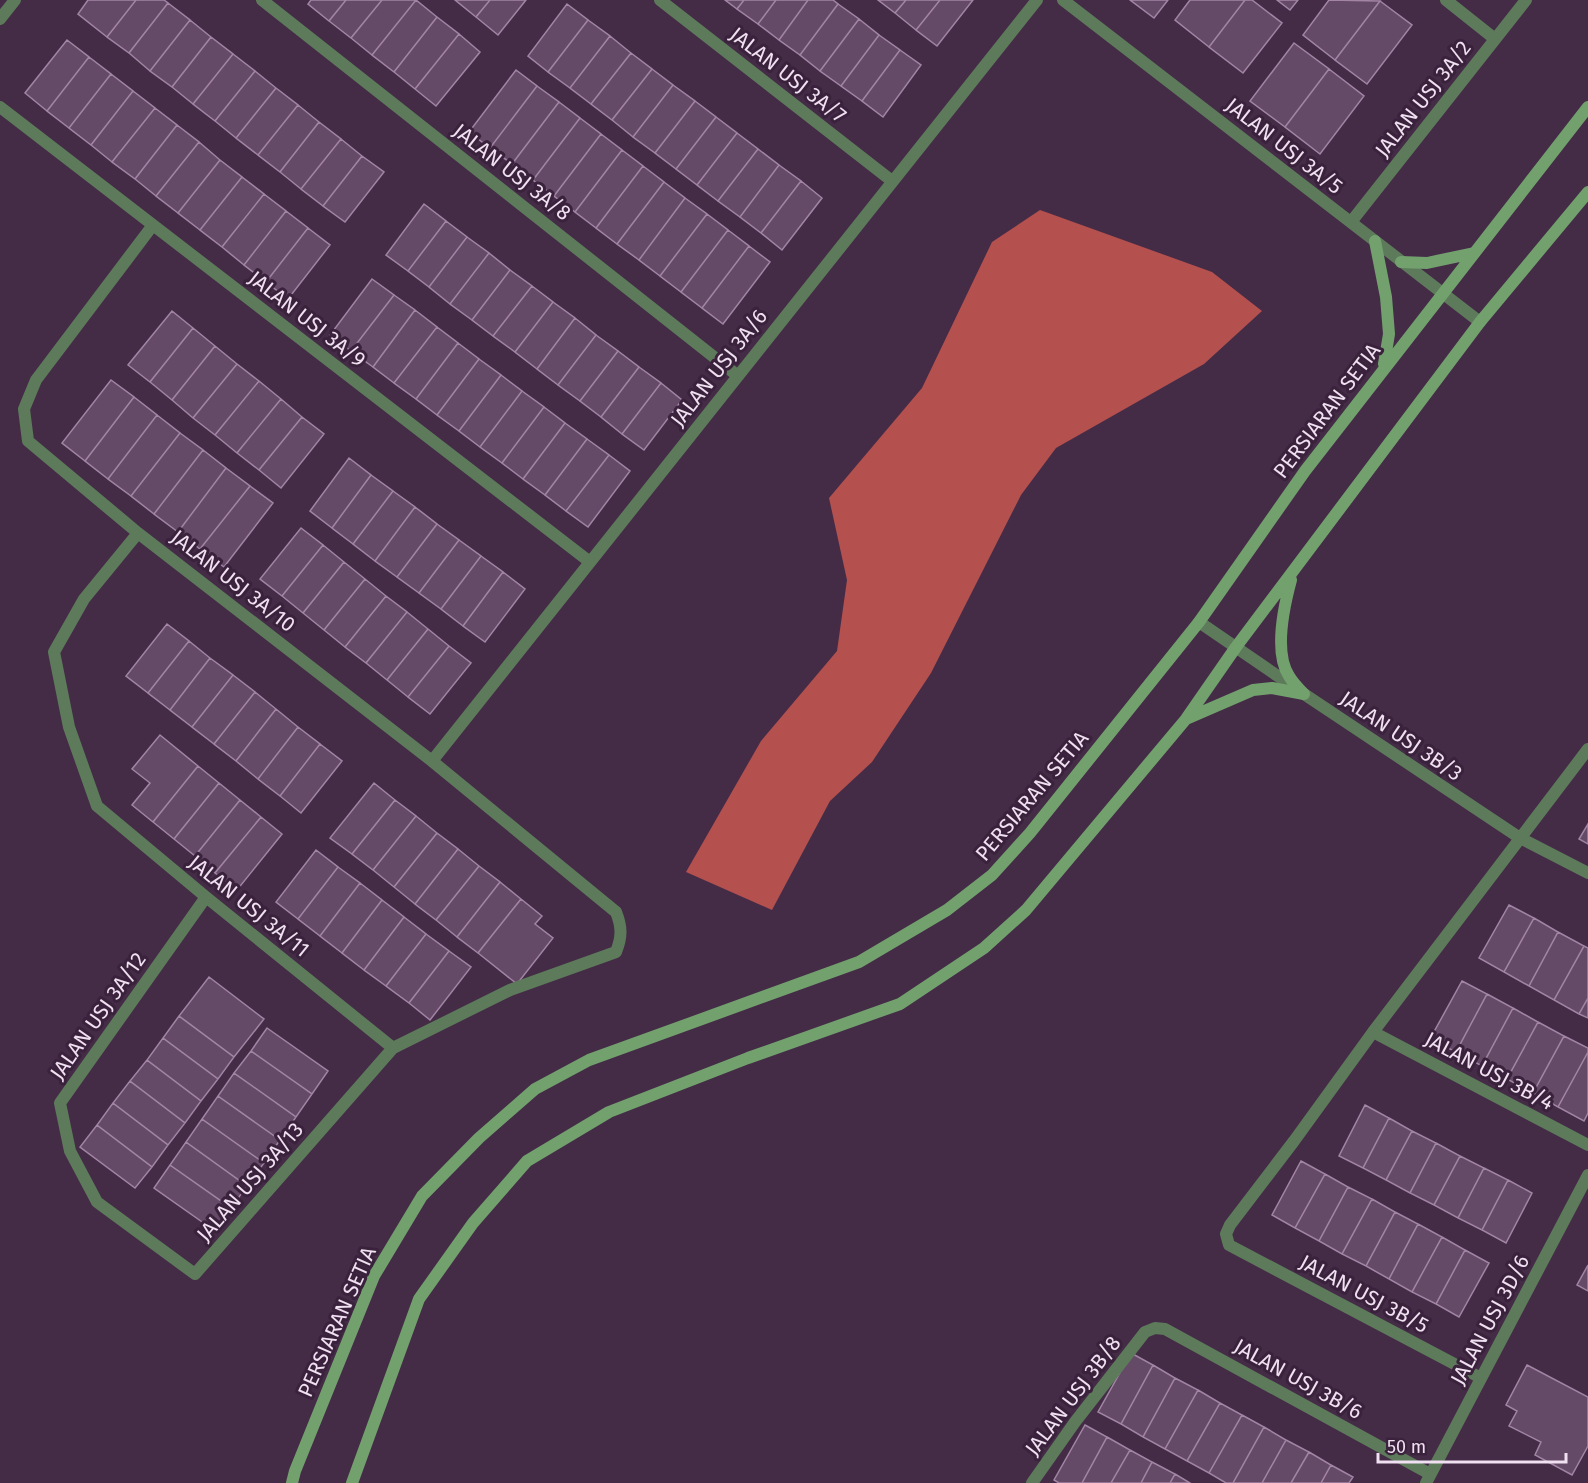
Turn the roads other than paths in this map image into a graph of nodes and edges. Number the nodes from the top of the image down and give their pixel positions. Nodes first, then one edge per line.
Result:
1 (15, 0) edge
2 (262, 0) edge
3 (660, 0) edge
4 (1037, 0) edge
5 (1063, 0) edge
6 (1446, 0) edge
7 (1526, 0) edge
8 (0, 19) edge
9 (1495, 39) junction
10 (0, 107) edge
11 (1588, 107) edge
12 (892, 181) junction
13 (1588, 192) edge
14 (1351, 222) junction
15 (153, 225) junction
16 (1375, 241) junction
17 (1474, 253) junction
18 (1401, 262) junction
19 (1442, 293) junction
20 (1480, 322) junction
21 (1383, 368) junction
22 (738, 376) junction
23 (138, 533) junction
24 (590, 562) junction
25 (1292, 573) junction
26 (1199, 622) junction
27 (1236, 647) junction
28 (1304, 694) junction
29 (1186, 719) junction
30 (1588, 749) edge
31 (432, 761) junction
32 (1520, 837) junction
33 (1588, 873) edge
34 (206, 897) junction
35 (1373, 1032) junction
36 (393, 1048) junction
37 (1588, 1145) edge
38 (1588, 1174) edge
39 (123, 1220) joint
40 (1145, 1332) joint
41 (1481, 1378) junction
42 (292, 1479) edge
43 (1428, 1479) edge
44 (352, 1483) edge
45 (1032, 1483) edge

1 - 8 street
2 - 22 street, JALAN USJ 3A/8
3 - 12 street, JALAN USJ 3A/7
4 - 12 street, JALAN USJ 3A/6
5 - 14 street, JALAN USJ 3A/5
6 - 9 street
7 - 9 street, JALAN USJ 3A/2
9 - 14 street, JALAN USJ 3A/2
10 - 15 street, JALAN USJ 3A/9
11 - 17 main road, PERSIARAN SETIA
12 - 22 street, JALAN USJ 3A/6
13 - 20 main road
14 - 16 street, JALAN USJ 3A/5
15 - 23 street, JALAN USJ 3A/10
15 - 24 street, JALAN USJ 3A/9
16 - 18 street, JALAN USJ 3A/5
16 - 21 main road
17 - 18 main road
17 - 19 main road, PERSIARAN SETIA
18 - 19 street, JALAN USJ 3A/5
19 - 20 street, JALAN USJ 3A/5
19 - 21 main road, PERSIARAN SETIA
20 - 25 main road
21 - 26 main road, PERSIARAN SETIA
22 - 24 street, JALAN USJ 3A/6
23 - 31 street, JALAN USJ 3A/10
23 - 34 street, JALAN USJ 3A/11
24 - 31 street, JALAN USJ 3A/6
25 - 27 main road
25 - 28 main road
26 - 27 street, JALAN USJ 3B/3
26 - 42 main road, PERSIARAN SETIA
27 - 28 street, JALAN USJ 3B/3
27 - 29 main road
28 - 29 main road
28 - 32 street, JALAN USJ 3B/3
29 - 44 main road
30 - 32 street
31 - 36 street, JALAN USJ 3A/10
32 - 33 street, JALAN USJ 3B/3
32 - 35 street
34 - 36 street, JALAN USJ 3A/11
34 - 39 street, JALAN USJ 3A/12
35 - 37 street, JALAN USJ 3B/4
35 - 41 street, JALAN USJ 3B/5
36 - 39 street, JALAN USJ 3A/13
38 - 41 street, JALAN USJ 3D/6
40 - 43 street, JALAN USJ 3B/6
40 - 45 street, JALAN USJ 3B/8
41 - 43 street, JALAN USJ 3D/6

